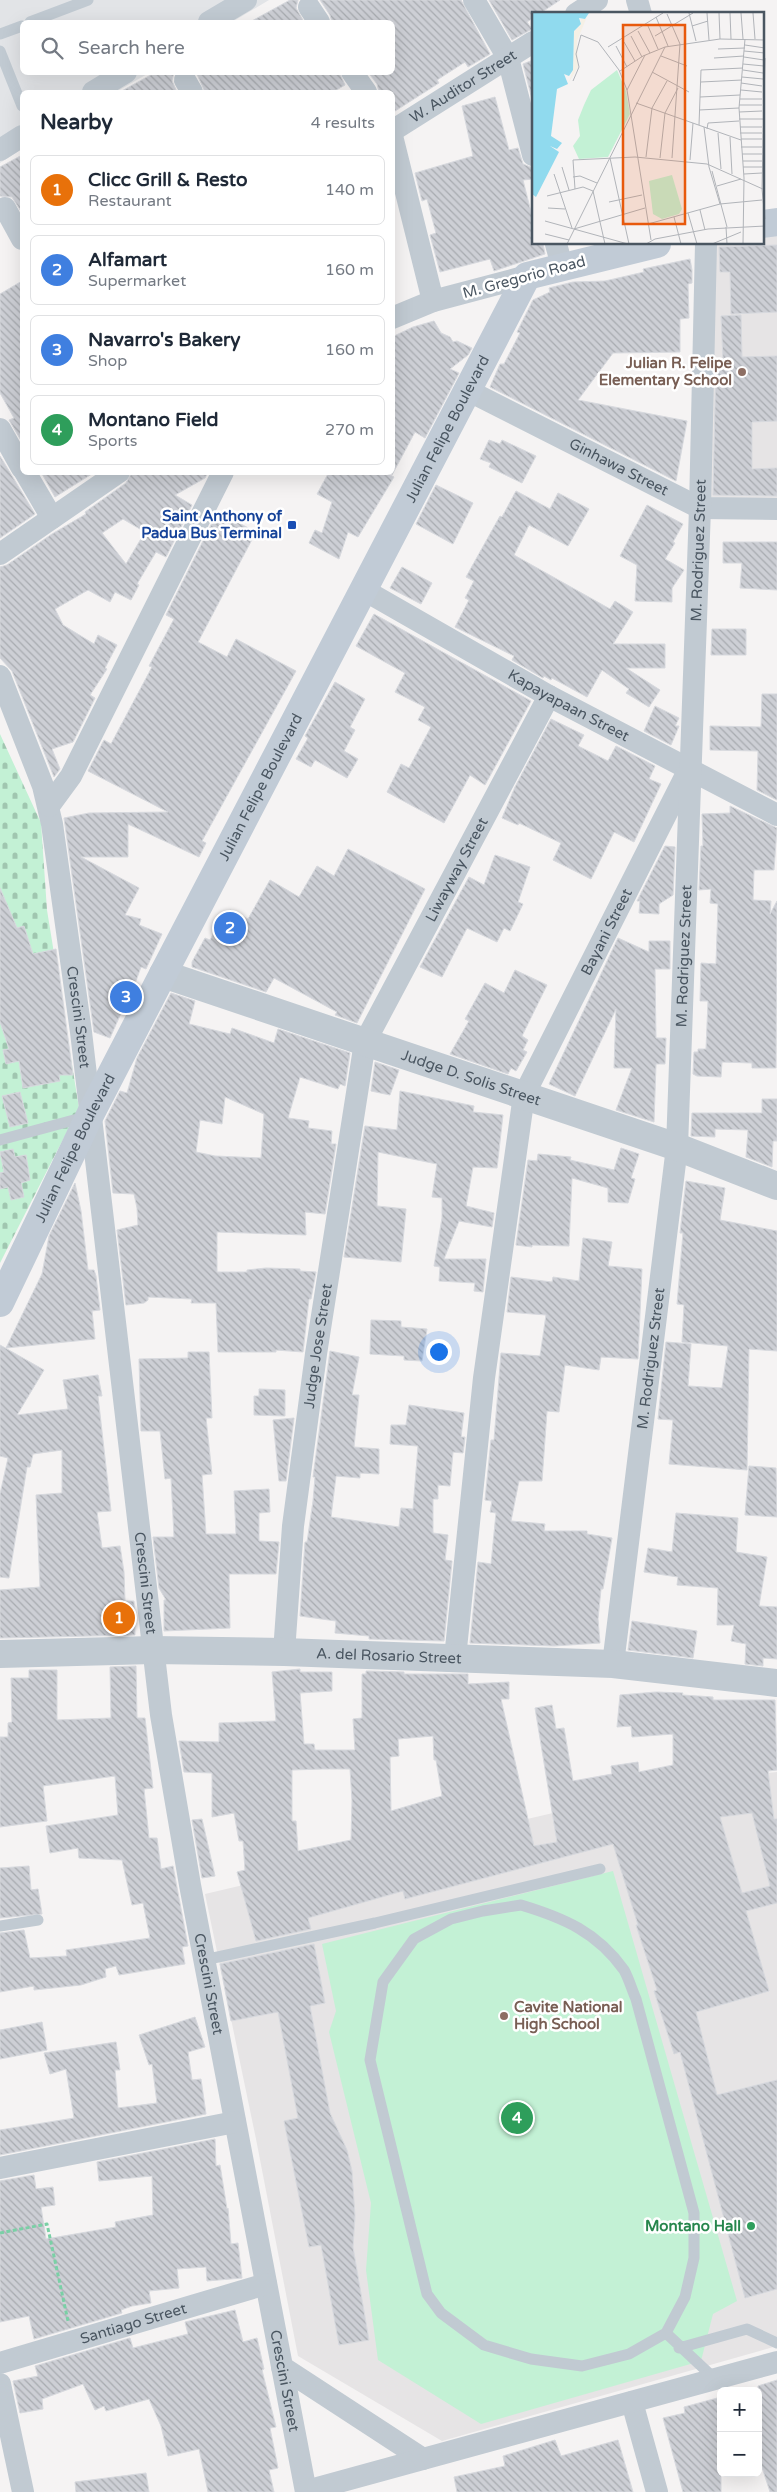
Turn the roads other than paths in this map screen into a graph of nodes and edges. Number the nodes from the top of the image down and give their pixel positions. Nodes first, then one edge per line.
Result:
1 (88, 0) edge
2 (246, 0) edge
3 (474, 0) edge
4 (597, 0) edge
5 (579, 12) edge
6 (35, 20) edge
7 (212, 20) edge
8 (20, 27) edge
9 (0, 34) edge
10 (532, 43) edge
11 (0, 51) edge
12 (508, 58) junction
13 (121, 75) edge
14 (354, 75) edge
15 (96, 90) edge
16 (365, 90) edge
17 (20, 101) edge
18 (395, 129) edge
19 (20, 137) edge
20 (395, 148) edge
21 (0, 150) edge
22 (532, 151) edge
23 (5, 208) dead end
24 (777, 222) edge
25 (764, 224) edge
26 (20, 235) edge
27 (649, 245) edge
28 (706, 245) edge
29 (559, 255) edge
30 (527, 276) junction
31 (433, 301) junction
32 (395, 317) edge
33 (469, 391) junction
34 (0, 430) edge
35 (20, 465) edge
36 (27, 475) edge
37 (116, 475) edge
38 (222, 475) edge
39 (700, 508) junction
40 (777, 509) edge
41 (52, 518) junction
42 (0, 554) edge
43 (364, 590) junction
44 (0, 676) edge
45 (549, 696) junction
46 (690, 768) junction
47 (49, 806) junction
48 (777, 815) edge
49 (163, 974) junction
50 (365, 1042) junction
51 (524, 1096) junction
52 (90, 1115) junction
53 (0, 1140) edge
54 (677, 1147) junction
55 (777, 1186) edge
56 (0, 1303) edge
57 (153, 1650) junction
58 (284, 1652) junction
59 (0, 1654) edge
60 (455, 1658) junction
61 (613, 1664) junction
62 (777, 1683) edge
63 (600, 1869) dead end
64 (38, 1920) dead end
65 (0, 1926) edge
66 (204, 1960) junction
67 (235, 2122) junction
68 (0, 2168) edge
69 (266, 2284) junction
70 (666, 2332) junction
71 (777, 2343) edge
72 (679, 2348) junction
73 (777, 2362) edge
74 (0, 2364) edge
75 (282, 2367) junction
76 (716, 2379) junction
77 (0, 2384) edge
78 (632, 2402) junction
79 (423, 2459) junction
80 (23, 2492) edge
81 (306, 2492) edge
82 (657, 2492) edge

1 - 6 lane
2 - 7 street
3 - 12 street
4 - 5 street
8 - 9 lane
10 - 12 street, W. Auditor Street
11 - 17 lane
12 - 18 street, W. Auditor Street
12 - 22 street
13 - 15 street
14 - 16 street
19 - 21 street
20 - 31 street
23 - 26 street
24 - 25 main road
27 - 29 main road, M. Gregorio Road
28 - 39 street, M. Rodriguez Street
29 - 30 main road, M. Gregorio Road
30 - 31 street, M. Gregorio Road
30 - 33 main road, Julian Felipe Boulevard
31 - 32 street, M. Gregorio Road
33 - 39 street, Ginhawa Street
33 - 43 main road, Julian Felipe Boulevard
34 - 35 street
36 - 41 street
37 - 41 street
38 - 47 street
39 - 40 street, Ginhawa Street
39 - 46 street, M. Rodriguez Street
41 - 42 street
43 - 45 street, Kapayapaan Street
43 - 49 main road, Julian Felipe Boulevard
44 - 47 street, Crescini Street
45 - 46 street, Kapayapaan Street
45 - 50 street, Liwayway Street
46 - 48 street, Kapayapaan Street
46 - 51 street, Bayani Street
46 - 54 street, M. Rodriguez Street
47 - 52 street, Crescini Street
49 - 50 street, Judge D. Solis Street
49 - 52 main road, Julian Felipe Boulevard
50 - 51 street, Judge D. Solis Street
50 - 58 street, Judge Jose Street
51 - 54 street, Judge D. Solis Street
51 - 60 street, Bayani Street
52 - 53 lane
52 - 56 main road, Julian Felipe Boulevard
52 - 57 street, Crescini Street
54 - 55 street, Judge D. Solis Street
54 - 61 street, M. Rodriguez Street
57 - 58 street, A. del Rosario Street
57 - 59 street, A. del Rosario Street
57 - 66 street, Crescini Street
58 - 60 street, A. del Rosario Street
60 - 61 street, A. del Rosario Street
61 - 62 street, A. del Rosario Street
63 - 66 lane
64 - 65 lane
66 - 67 street, Crescini Street
67 - 68 street
67 - 69 street, Crescini Street
69 - 74 street, Santiago Street
69 - 75 street, Crescini Street
70 - 70 lane
70 - 72 lane
71 - 72 lane
72 - 76 lane
73 - 76 street
75 - 79 street
75 - 81 street, Crescini Street
76 - 78 street
77 - 80 street
78 - 79 street
78 - 82 street
79 - 81 street

